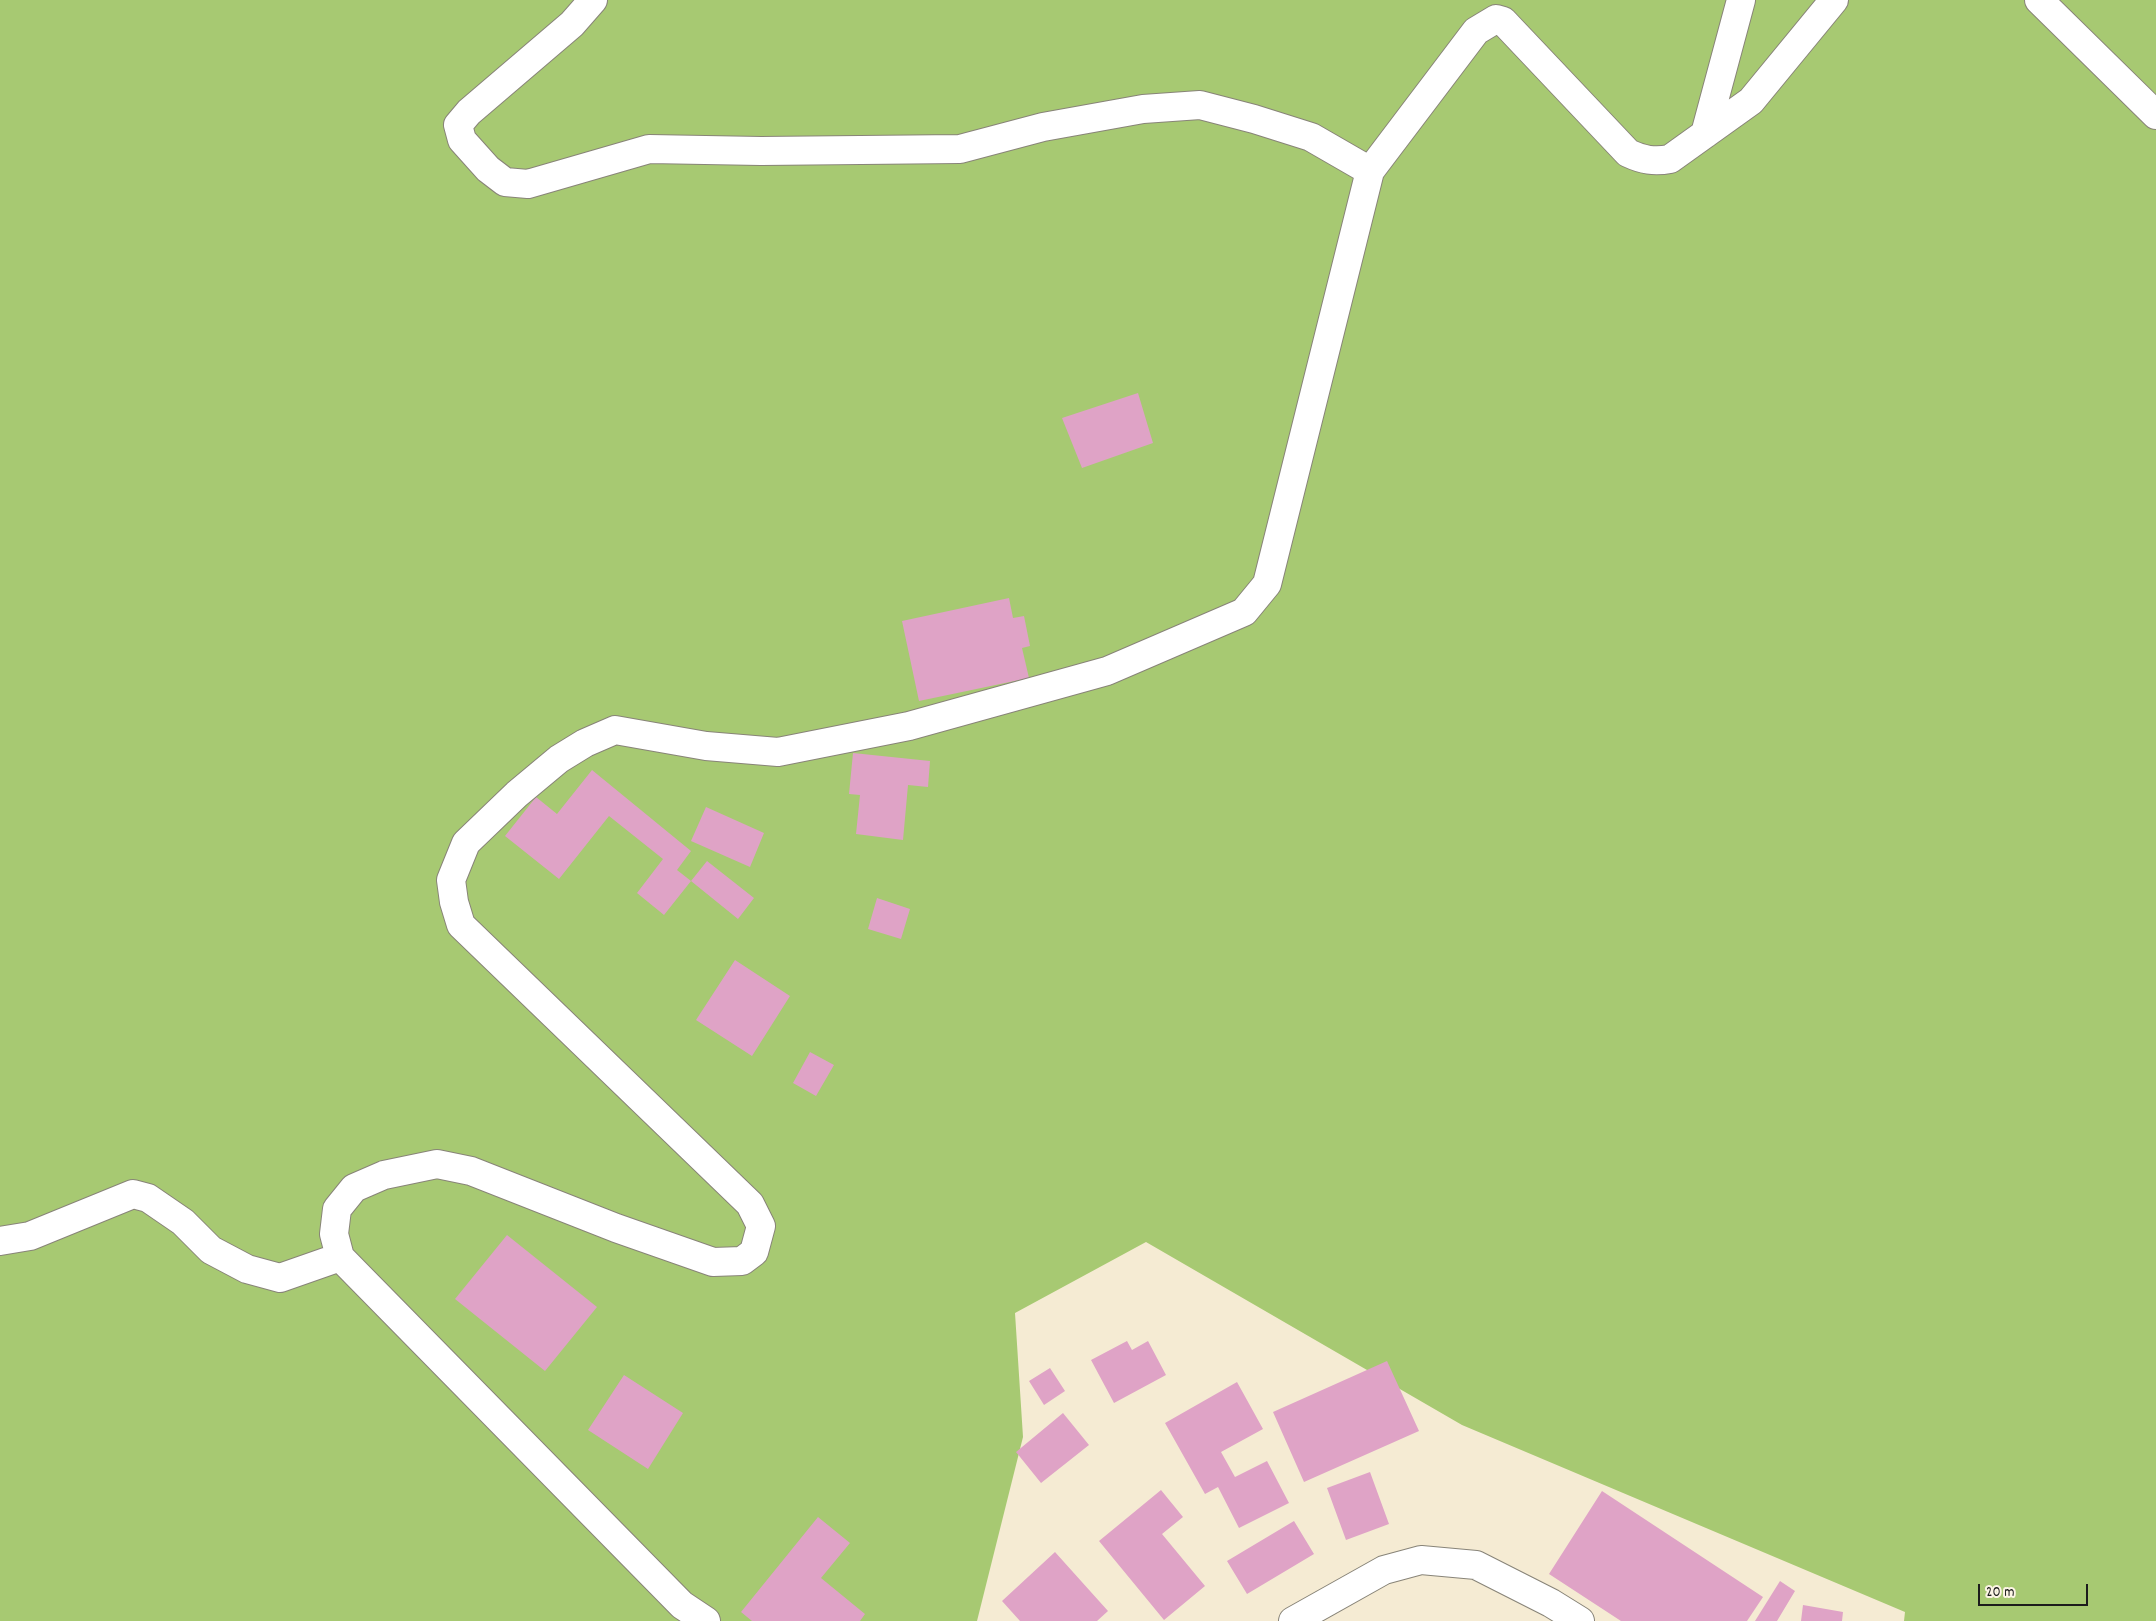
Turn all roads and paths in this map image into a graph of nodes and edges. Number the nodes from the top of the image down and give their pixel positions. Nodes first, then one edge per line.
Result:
1 (594, 0) edge
2 (1741, 0) edge
3 (1834, 0) edge
4 (2039, 0) edge
5 (2156, 115) edge
6 (1704, 134) junction
7 (1370, 171) junction
8 (0, 1241) edge
9 (340, 1257) junction
10 (706, 1621) edge
11 (1293, 1621) edge
12 (1580, 1621) edge

1 - 7 street
2 - 6 street
3 - 6 street
4 - 5 street
6 - 7 street
7 - 9 street
8 - 9 street
9 - 10 street
11 - 12 street

